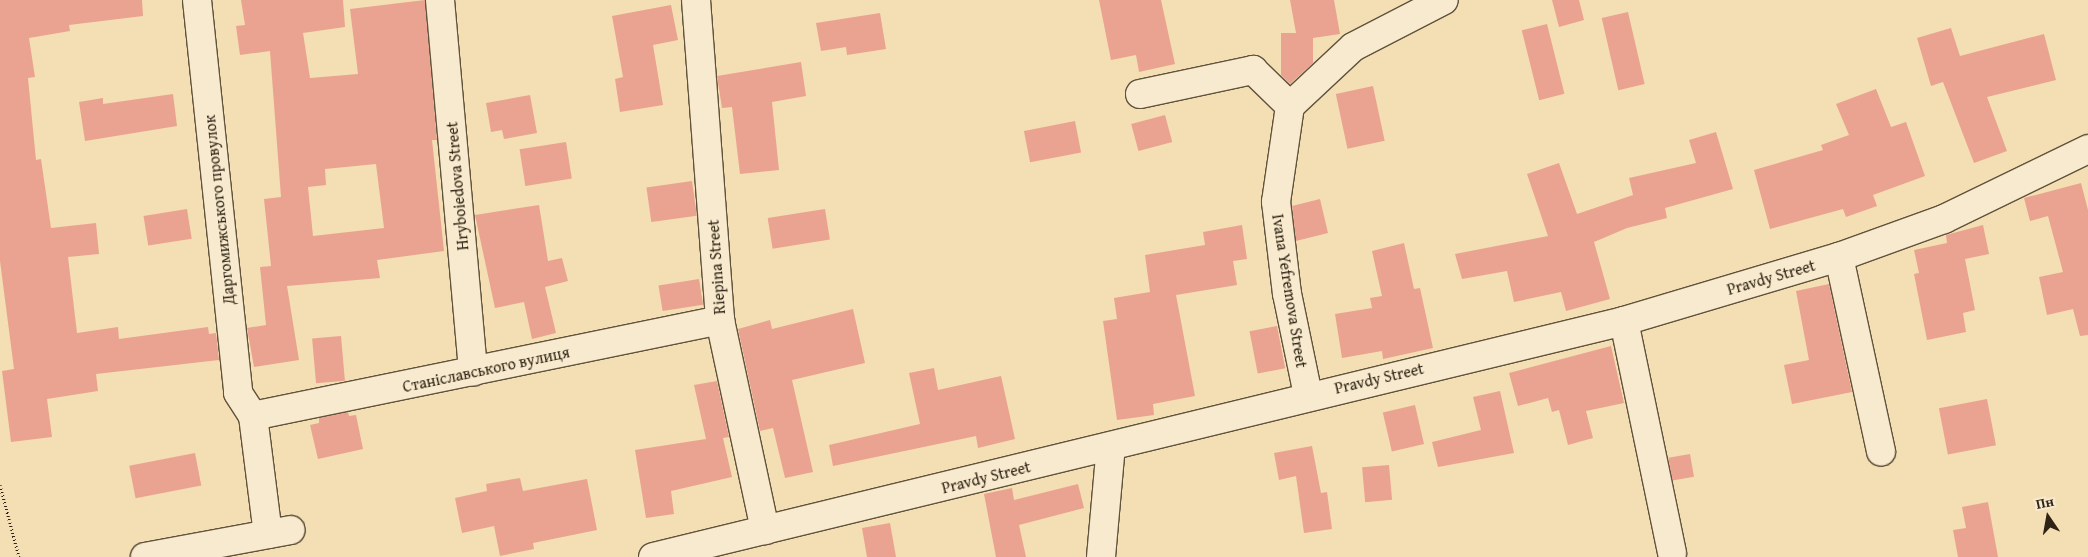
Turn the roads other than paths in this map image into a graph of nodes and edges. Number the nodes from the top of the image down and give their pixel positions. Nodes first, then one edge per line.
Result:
1 (197, 0) edge
2 (440, 0) edge
3 (696, 0) edge
4 (1444, 0) edge
5 (1140, 94) dead end
6 (1290, 106) junction
7 (2088, 149) edge
8 (1839, 257) junction
9 (720, 320) junction
10 (1624, 320) junction
11 (473, 372) junction
12 (1308, 395) junction
13 (253, 416) junction
14 (1111, 446) junction
15 (1881, 452) dead end
16 (765, 530) junction
17 (1672, 553) dead end
18 (145, 557) edge
19 (653, 557) edge
20 (1101, 557) edge

1 - 13 street, Даргомижського провулок
2 - 11 street, Hryboiedova Street
3 - 9 street, Riepina Street
4 - 6 street
5 - 6 street
6 - 12 street, Ivana Yefremova Street
7 - 8 street, Pravdy Street
8 - 10 street, Pravdy Street
8 - 15 street
9 - 11 street, Станіславського вулиця
9 - 16 street, Riepina Street
10 - 12 street, Pravdy Street
10 - 17 street
11 - 13 street, Станіславського вулиця
12 - 14 street, Pravdy Street
13 - 18 street
14 - 16 street, Pravdy Street
14 - 20 street
16 - 19 street, Pravdy Street

